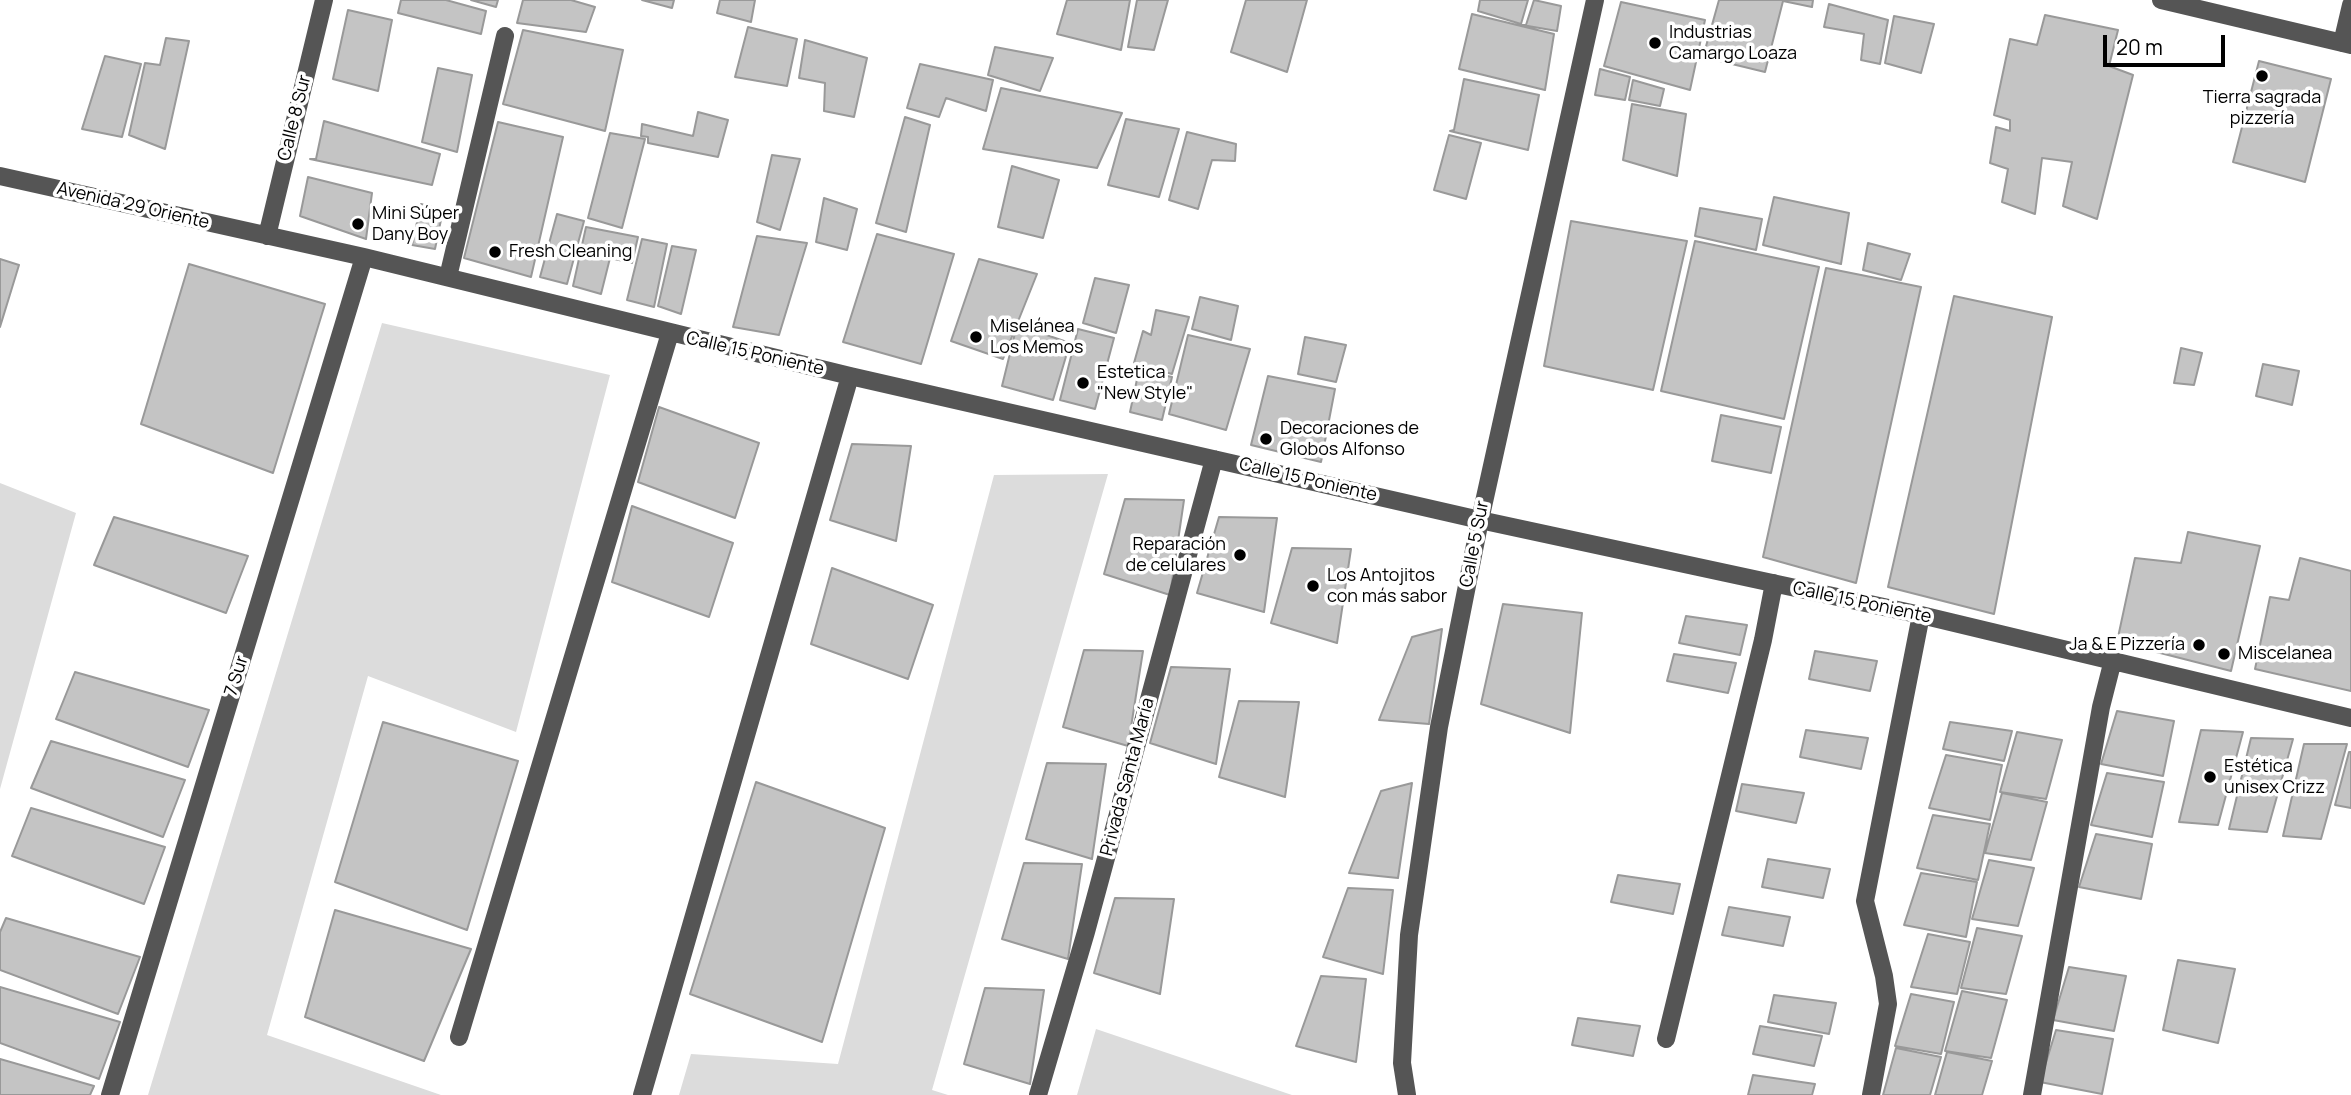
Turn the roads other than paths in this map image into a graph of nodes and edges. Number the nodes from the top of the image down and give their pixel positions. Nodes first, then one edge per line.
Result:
1 (324, 0) edge
2 (1595, 0) edge
3 (2161, 0) edge
4 (2351, 5) edge
5 (505, 36) dead end
6 (2346, 44) edge
7 (0, 176) edge
8 (267, 236) junction
9 (364, 257) junction
10 (448, 277) junction
11 (670, 334) junction
12 (850, 376) junction
13 (1214, 459) junction
14 (1480, 520) junction
15 (1774, 583) junction
16 (1920, 615) junction
17 (2113, 660) junction
18 (2351, 718) edge
19 (460, 1037) dead end
20 (1665, 1039) dead end
21 (110, 1095) edge
22 (642, 1095) edge
23 (1038, 1095) edge
24 (1407, 1095) edge
25 (1871, 1095) edge
26 (2032, 1095) edge

1 - 8 street, Calle 8 Sur
2 - 14 street, Calle 5 Sur
3 - 6 street
4 - 6 street
5 - 10 street
7 - 8 street, Avenida 29 Oriente
8 - 9 street, Calle 15 Poniente
9 - 10 street, Calle 15 Poniente
9 - 21 street, 7 Sur
10 - 11 street, Calle 15 Poniente
11 - 12 street, Calle 15 Poniente
11 - 19 street
12 - 13 street, Calle 15 Poniente
12 - 22 street
13 - 14 street, Calle 15 Poniente
13 - 23 street, Privada Santa María
14 - 15 street, Calle 15 Poniente
14 - 24 street, Calle 5 Sur
15 - 16 street, Calle 15 Poniente
15 - 20 street
16 - 17 street, Calle 15 Poniente
16 - 25 street
17 - 18 street, Calle 15 Poniente
17 - 26 street

